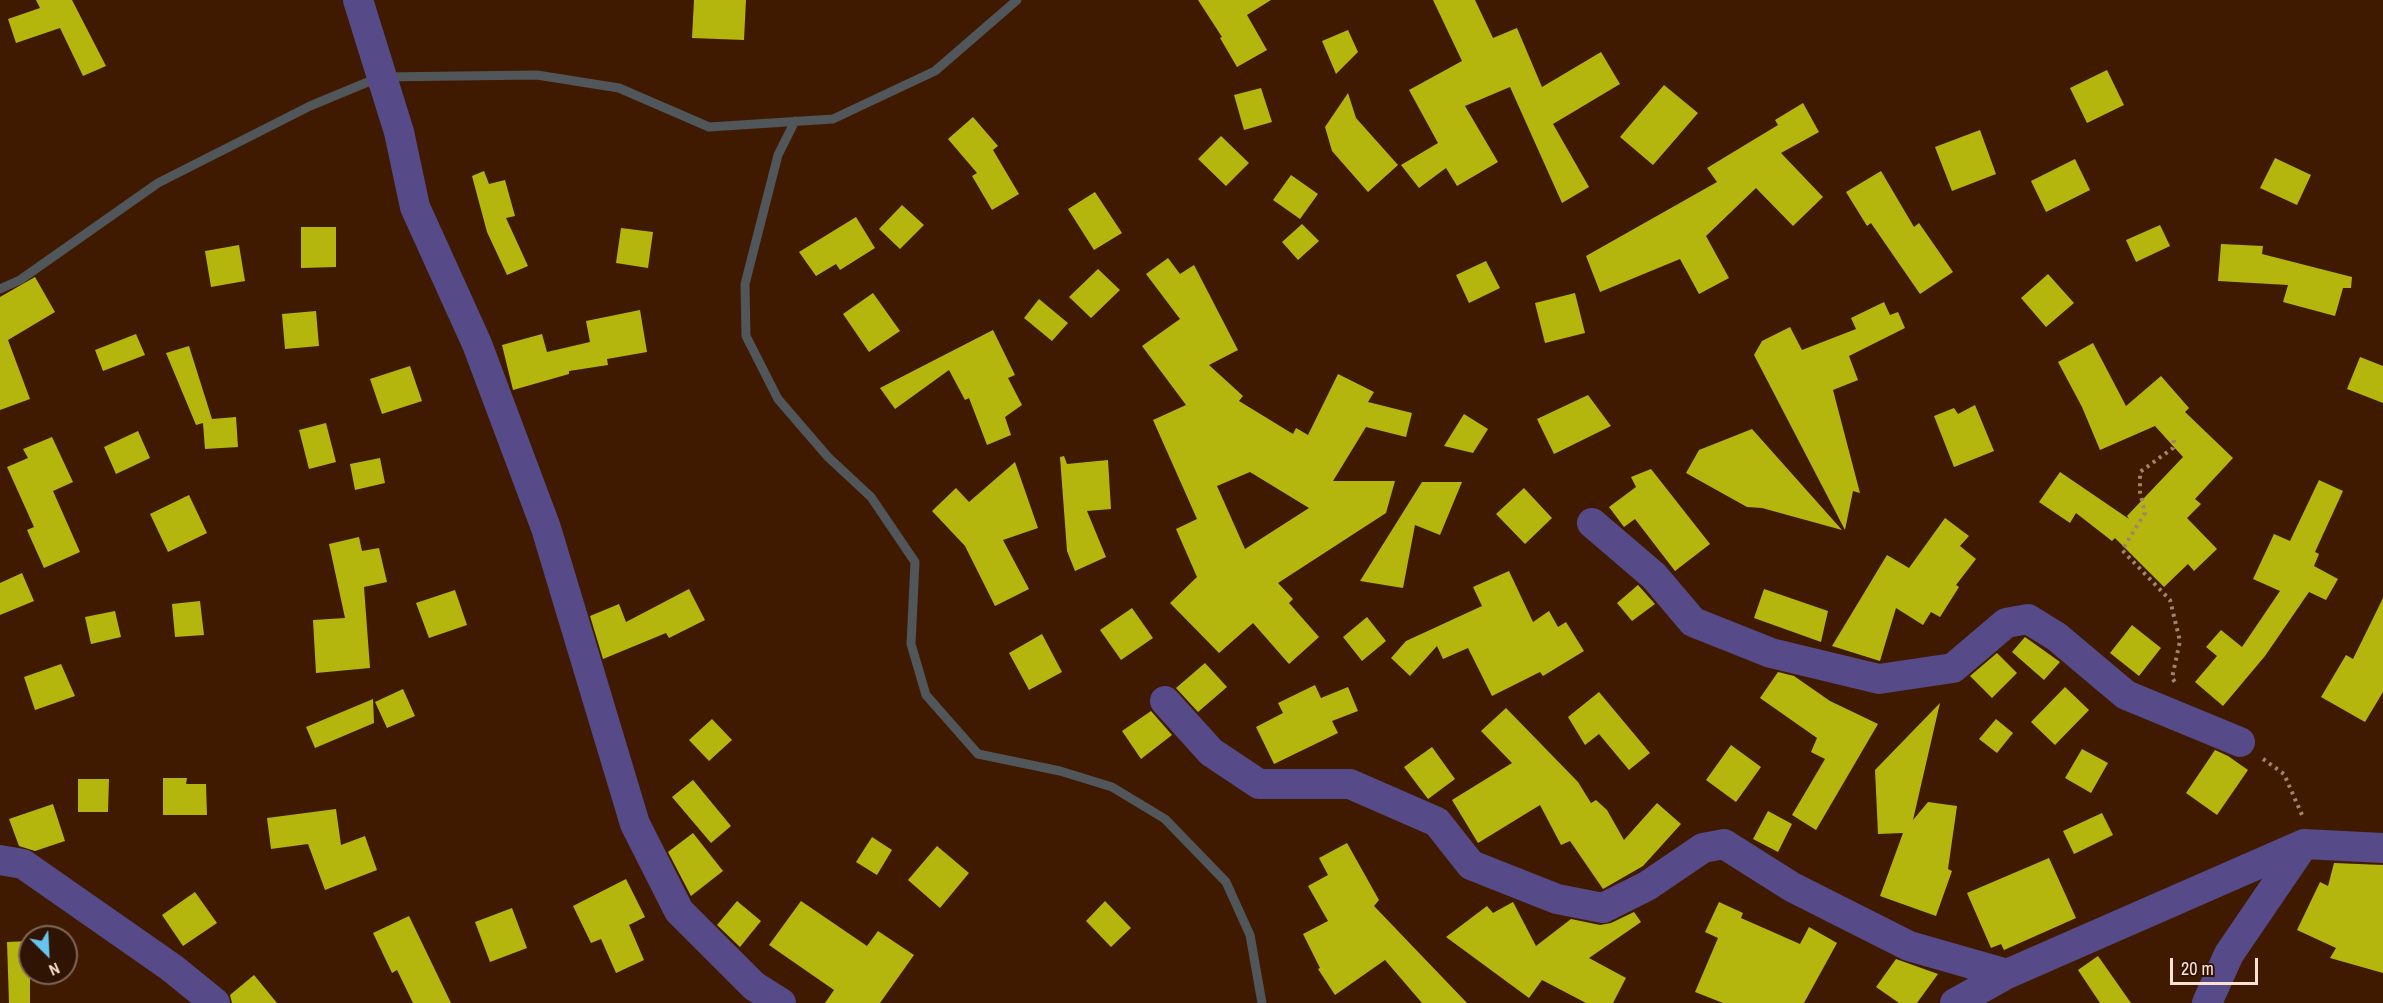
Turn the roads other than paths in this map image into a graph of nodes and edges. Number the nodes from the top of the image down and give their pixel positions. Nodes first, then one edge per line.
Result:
1 (358, 0) edge
2 (1592, 523) dead end
3 (1165, 701) dead end
4 (2240, 742) road end
5 (2304, 831) junction
6 (2383, 848) edge
7 (0, 860) edge
8 (2007, 974) junction
9 (214, 1003) edge
10 (781, 1003) edge
11 (1955, 1003) edge
12 (2207, 1003) edge

1 - 10 street
2 - 4 street
3 - 8 street
5 - 6 street
5 - 8 street
5 - 12 street
7 - 9 street
8 - 11 street

